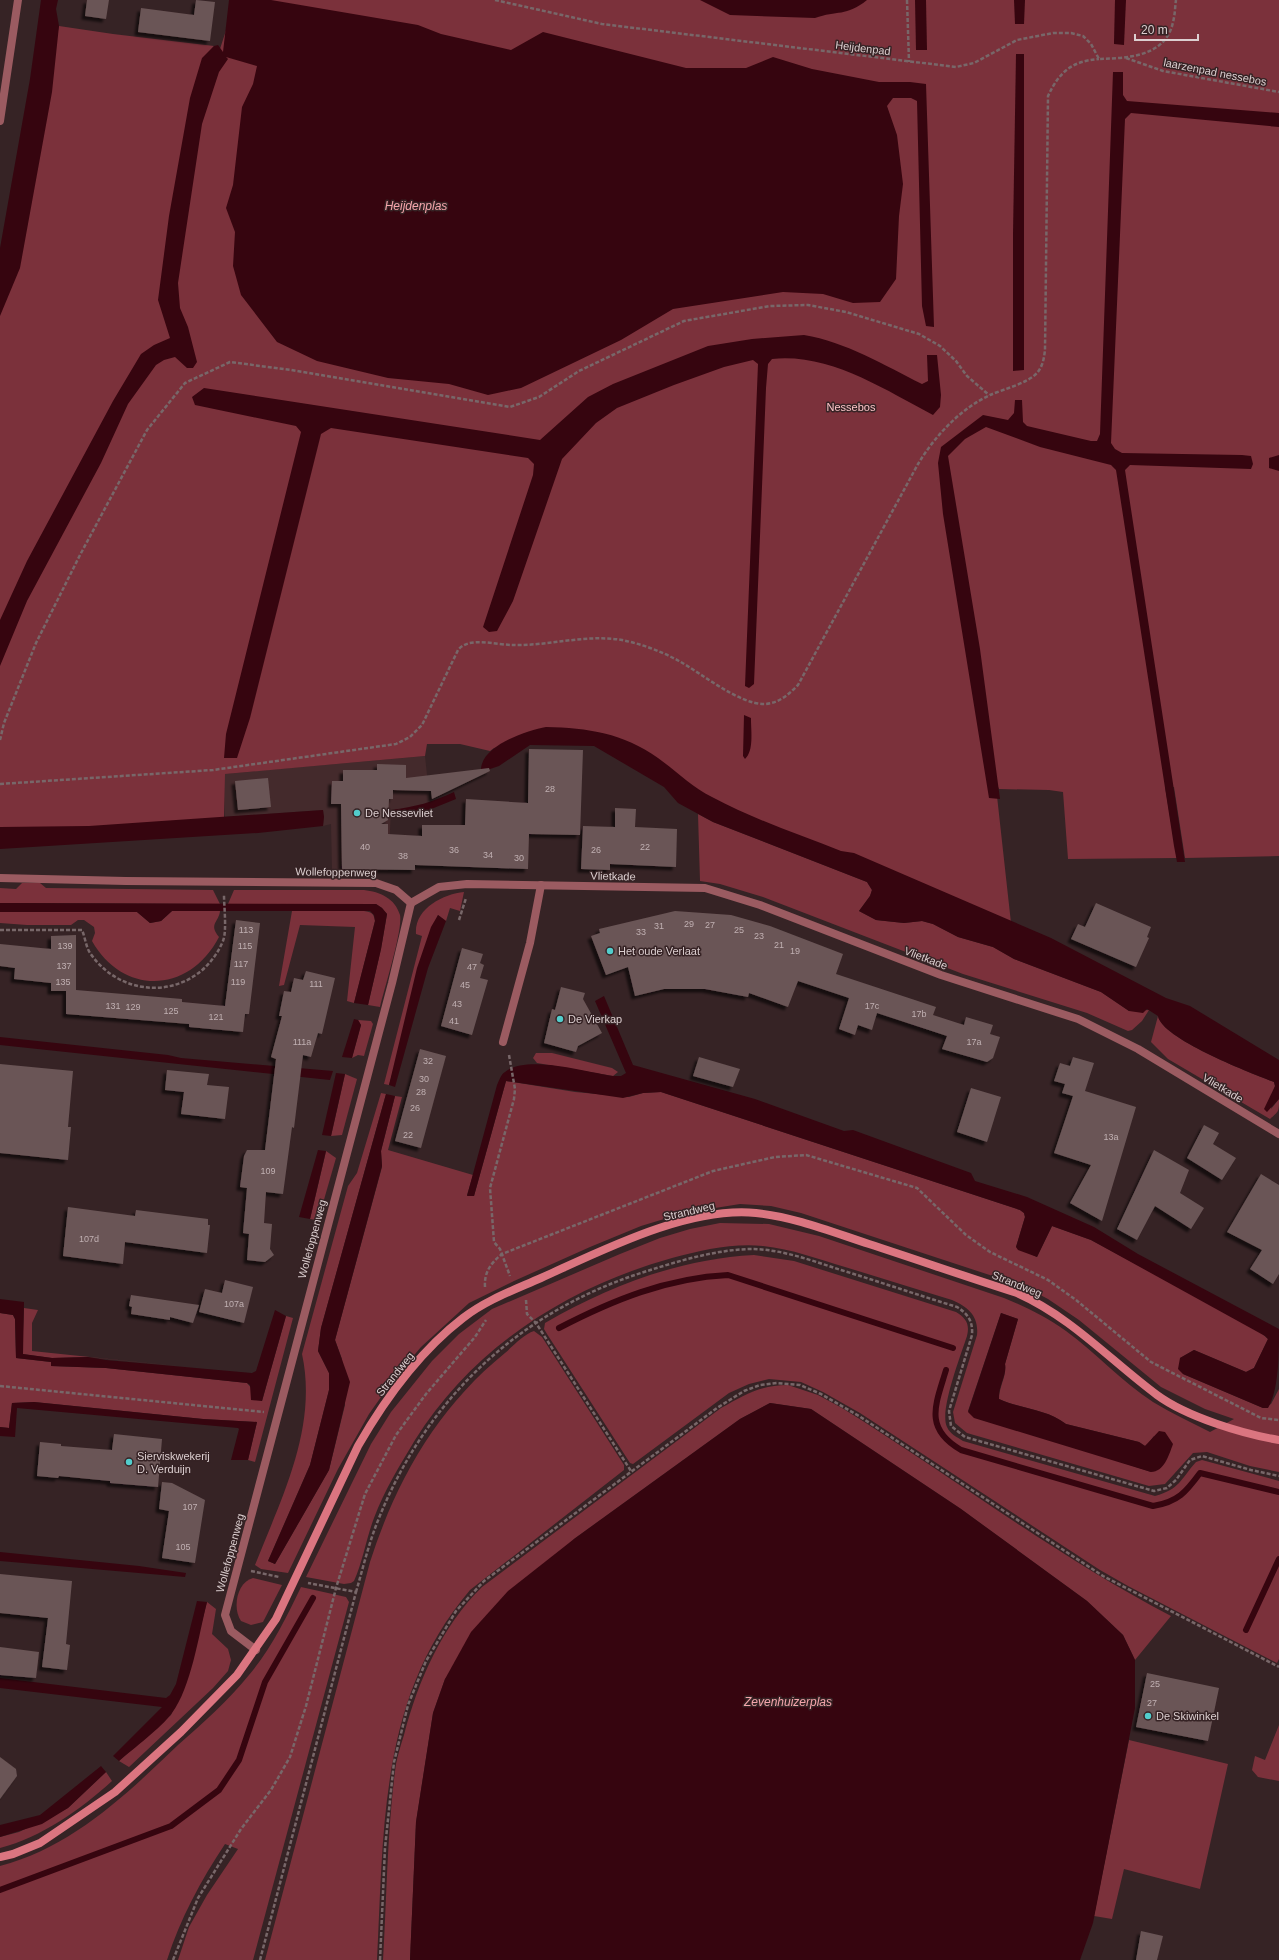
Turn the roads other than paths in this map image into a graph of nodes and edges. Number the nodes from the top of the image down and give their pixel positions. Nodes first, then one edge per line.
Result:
1 (18, 0) edge
2 (0, 121) edge
3 (0, 878) edge
4 (541, 885) junction
5 (411, 903) junction
6 (503, 1042) dead end
7 (1279, 1134) edge
8 (1279, 1440) edge
9 (256, 1650) junction
10 (0, 1857) edge

1 - 2 street
3 - 5 street, Wollefoppenweg
4 - 5 street, Vlietkade
4 - 6 street
4 - 7 street, Vlietkade
5 - 9 street, Wollefoppenweg
8 - 9 street, Strandweg
9 - 10 street

